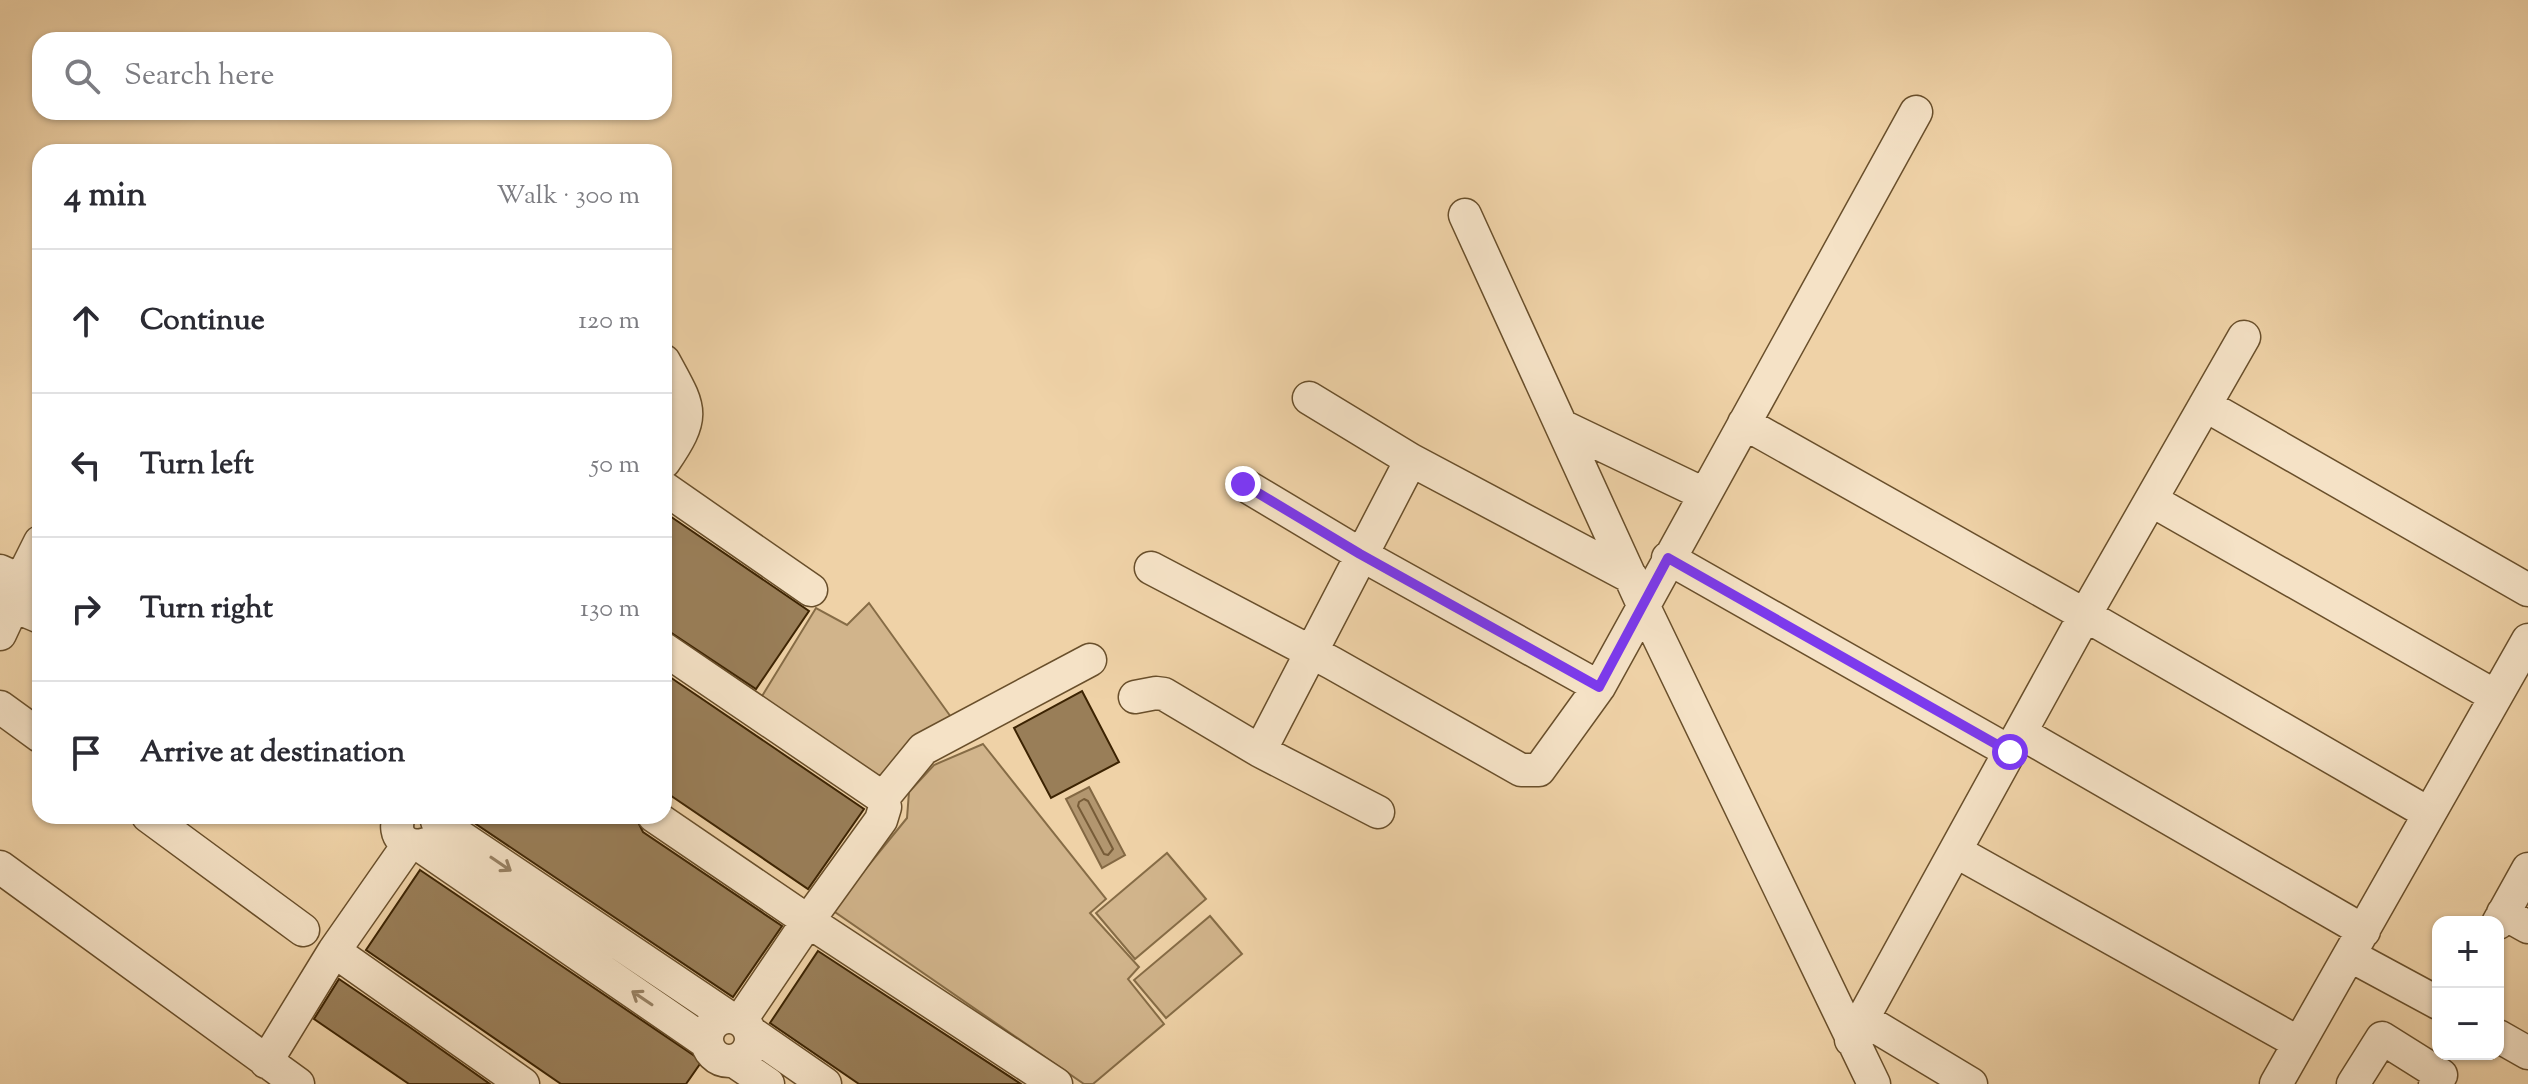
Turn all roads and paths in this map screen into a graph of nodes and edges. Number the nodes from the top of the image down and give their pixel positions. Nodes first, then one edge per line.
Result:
1 (1916, 112) dead end
2 (1465, 215) dead end
3 (2244, 337) dead end
4 (672, 376) edge
5 (1309, 398) dead end
6 (2205, 405) junction
7 (1744, 423) junction
8 (1562, 426) junction
9 (672, 450) edge
10 (1411, 460) junction
11 (1243, 484) dead end
12 (672, 494) edge
13 (1704, 494) junction
14 (2151, 500) junction
15 (1360, 554) junction
16 (1668, 558) junction
17 (32, 561) edge
18 (1151, 568) dead end
19 (1631, 577) junction
20 (811, 590) dead end
21 (2528, 590) edge
22 (16, 600) edge
23 (1644, 607) junction
24 (2085, 615) junction
25 (2528, 640) edge
26 (1311, 652) junction
27 (672, 654) edge
28 (1090, 660) dead end
29 (2520, 672) edge
30 (1599, 687) junction
31 (2495, 696) junction
32 (1135, 697) dead end
33 (0, 707) edge
34 (32, 730) edge
35 (2015, 742) junction
36 (1260, 751) junction
37 (883, 798) junction
38 (1378, 812) dead end
39 (2428, 813) junction
40 (159, 824) edge
41 (666, 824) edge
42 (410, 827) edge
43 (1957, 852) junction
44 (0, 867) edge
45 (2528, 869) edge
46 (808, 921) junction
47 (2510, 921) edge
48 (303, 930) dead end
49 (2358, 943) junction
50 (334, 951) junction
51 (2432, 998) edge
52 (740, 1023) junction
53 (1857, 1029) junction
54 (2504, 1039) edge
55 (2299, 1043) junction
56 (2528, 1053) edge
57 (266, 1062) junction
58 (716, 1062) edge
59 (298, 1084) edge
60 (523, 1084) edge
61 (768, 1084) edge
62 (825, 1084) edge
63 (1056, 1084) edge
64 (1874, 1084) edge
65 (1971, 1084) edge
66 (2276, 1084) edge
67 (2353, 1084) edge
68 (2435, 1084) edge

1 - 7 street
2 - 8 street
3 - 6 street
4 - 9 street
5 - 10 street
6 - 14 street
6 - 21 street
7 - 13 street
7 - 24 street
8 - 13 street
8 - 19 street
10 - 15 street
10 - 19 street
11 - 15 street
12 - 20 street
13 - 16 street
14 - 24 street
14 - 31 street
15 - 26 street
15 - 30 street
16 - 23 street
16 - 35 street
17 - 22 street
18 - 26 street
19 - 23 street
23 - 30 street
23 - 53 street
24 - 35 street
24 - 39 street
25 - 29 street
26 - 30 street
26 - 36 street
27 - 37 street
28 - 37 street
29 - 31 street
31 - 39 street
32 - 36 street
33 - 34 street
35 - 43 street
35 - 49 street
36 - 38 street
37 - 46 street
39 - 49 street
40 - 48 street
41 - 46 street
42 - 50 street
42 -> 52 street
58 -> 42 street
43 - 53 street
43 - 55 street
44 - 57 street
45 - 47 street
46 - 52 street
46 - 63 street
49 - 51 street
49 - 55 street
50 - 57 street
50 - 60 street
52 - 58 street
52 - 62 street
53 - 64 street
53 - 65 street
54 - 56 street
55 - 66 street
57 - 59 street
58 - 61 street
67 - 68 street

